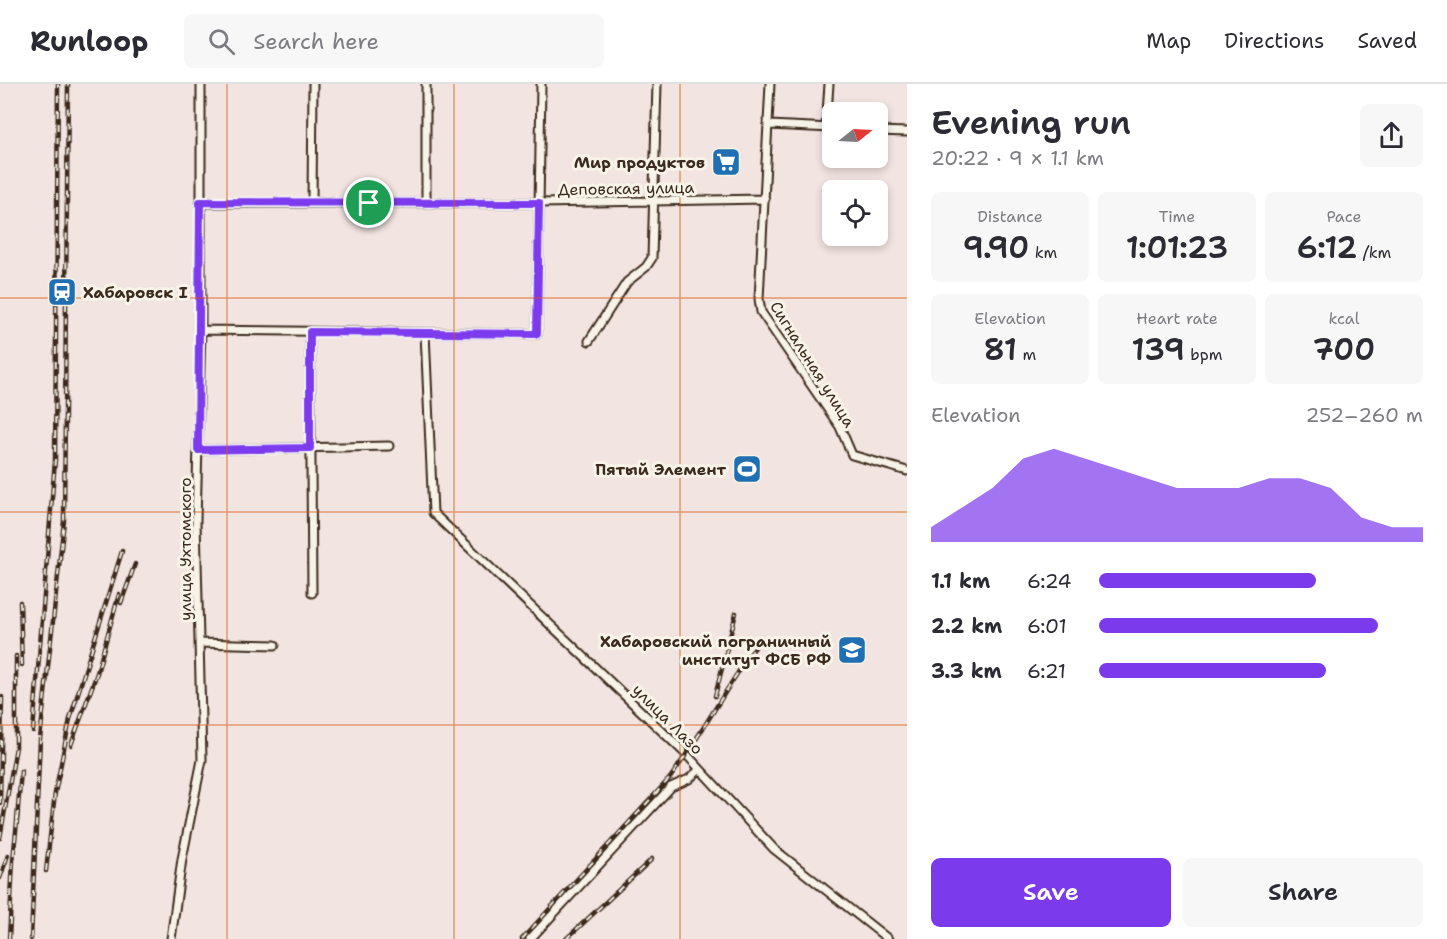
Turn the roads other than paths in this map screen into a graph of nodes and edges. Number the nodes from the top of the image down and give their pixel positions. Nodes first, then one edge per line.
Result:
1 (201, 84) edge
2 (313, 84) edge
3 (426, 84) edge
4 (541, 84) edge
5 (657, 84) edge
6 (770, 84) edge
7 (829, 84) edge
8 (829, 102) edge
9 (769, 125) junction
10 (822, 128) edge
11 (888, 131) edge
12 (907, 132) edge
13 (765, 199) junction
14 (655, 200) junction
15 (200, 202) junction
16 (312, 203) junction
17 (426, 203) junction
18 (539, 203) junction
19 (201, 330) junction
20 (310, 332) junction
21 (425, 333) junction
22 (589, 340) dead end
23 (390, 446) dead end
24 (310, 448) junction
25 (198, 450) junction
26 (907, 471) edge
27 (312, 593) dead end
28 (199, 643) junction
29 (275, 645) dead end
30 (699, 770) junction
31 (171, 939) edge
32 (530, 939) edge
33 (888, 939) edge

1 - 15 street, улица Ухтомского
2 - 16 street
3 - 17 street
4 - 18 street
5 - 14 street
6 - 9 street, Сигнальная улица
7 - 8 street
9 - 10 street
9 - 13 street, Сигнальная улица
11 - 12 street
13 - 14 street, Деповская улица
13 - 26 street, Сигнальная улица
14 - 18 street, Деповская улица
14 - 22 street
15 - 16 street, Деповская улица
15 - 19 street, улица Ухтомского
16 - 17 street, Деповская улица
17 - 18 street, Деповская улица
18 - 21 street
19 - 20 street
19 - 25 street, улица Ухтомского
20 - 21 street
20 - 24 street
21 - 30 street, улица Лазо
23 - 24 street
24 - 25 street
24 - 27 street
25 - 28 street, улица Ухтомского
28 - 29 street
28 - 31 street, улица Ухтомского
30 - 32 street
30 - 33 street, улица Лазо

